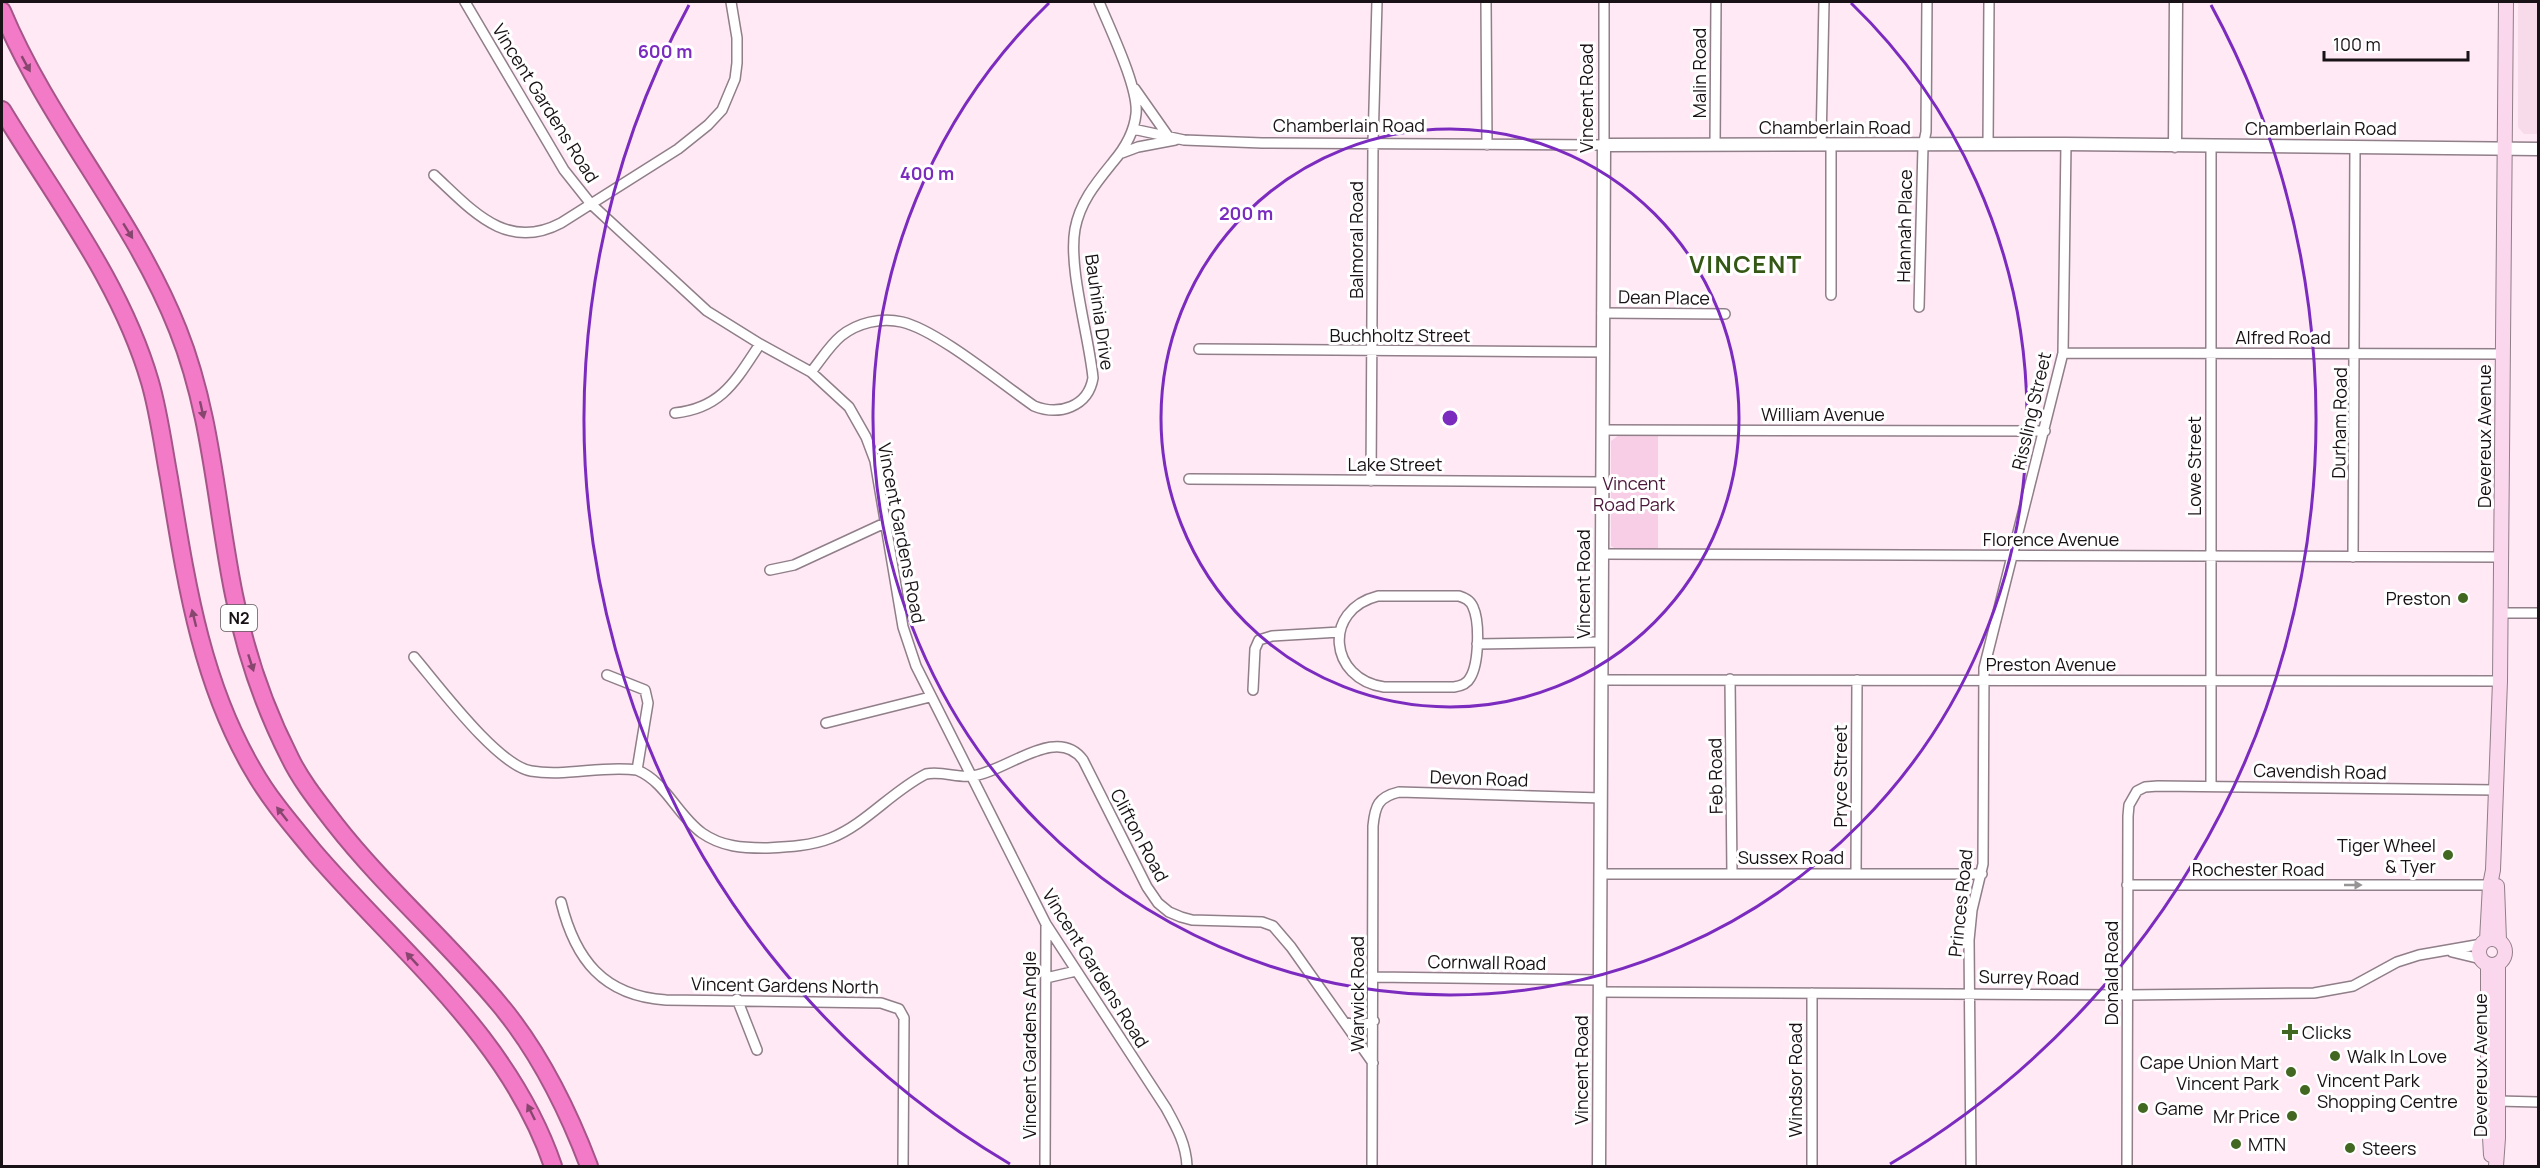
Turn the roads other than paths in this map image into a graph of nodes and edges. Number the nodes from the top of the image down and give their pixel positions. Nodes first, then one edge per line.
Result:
1 (465, 2) edge
2 (731, 2) edge
3 (1099, 2) edge
4 (1377, 2) edge
5 (1486, 2) edge
6 (1604, 2) edge
7 (1716, 2) edge
8 (1824, 2) edge
9 (1927, 2) edge
10 (1989, 2) edge
11 (2176, 2) edge
12 (2506, 2) edge
13 (2, 11) edge
14 (1130, 82) junction
15 (2, 110) edge
16 (1133, 129) junction
17 (1172, 138) junction
18 (1373, 143) junction
19 (2066, 144) junction
20 (1487, 145) junction
21 (1604, 145) junction
22 (1715, 145) junction
23 (1826, 145) junction
24 (1988, 145) junction
25 (2211, 145) junction
26 (1923, 146) junction
27 (2175, 146) junction
28 (2355, 147) junction
29 (2504, 148) junction
30 (2538, 149) edge
31 (1119, 155) junction
32 (434, 175) dead end
33 (591, 204) junction
34 (1831, 295) dead end
35 (1919, 308) dead end
36 (1602, 313) junction
37 (1725, 314) dead end
38 (760, 344) junction
39 (1199, 349) dead end
40 (1372, 351) junction
41 (1602, 352) junction
42 (2063, 353) junction
43 (2356, 353) junction
44 (2211, 354) junction
45 (2502, 354) junction
46 (812, 372) junction
47 (675, 413) dead end
48 (1602, 430) junction
49 (2045, 431) junction
50 (1189, 478) dead end
51 (1371, 481) junction
52 (1601, 482) junction
53 (887, 522) junction
54 (1602, 554) junction
55 (2012, 556) junction
56 (2211, 556) junction
57 (2354, 557) junction
58 (2501, 557) junction
59 (770, 570) dead end
60 (2538, 613) edge
61 (2500, 614) junction
62 (1340, 632) junction
63 (1601, 642) junction
64 (1478, 644) junction
65 (414, 657) dead end
66 (607, 675) dead end
67 (1730, 679) junction
68 (1601, 680) junction
69 (1857, 680) junction
70 (1983, 680) junction
71 (2211, 681) junction
72 (2500, 681) junction
73 (1253, 690) dead end
74 (930, 697) junction
75 (826, 723) dead end
76 (637, 770) junction
77 (972, 777) junction
78 (2211, 786) junction
79 (2145, 787) joint
80 (2496, 790) junction
81 (1601, 798) junction
82 (1374, 821) joint
83 (1856, 873) junction
84 (1600, 874) junction
85 (1732, 874) junction
86 (1982, 874) junction
87 (2127, 885) junction
88 (2493, 885) junction
89 (561, 902) dead end
90 (1046, 924) junction
91 (2489, 941) junction
92 (2450, 951) junction
93 (2489, 963) junction
94 (1076, 971) junction
95 (1374, 977) junction
96 (1046, 978) junction
97 (1600, 986) junction
98 (1812, 993) junction
99 (1971, 993) junction
100 (2127, 995) junction
101 (737, 999) junction
102 (1374, 1021) junction
103 (1344, 1022) junction
104 (757, 1050) dead end
105 (1373, 1063) junction
106 (2498, 1101) junction
107 (2538, 1102) edge
108 (553, 1167) edge
109 (590, 1167) edge
110 (903, 1167) edge
111 (1045, 1167) edge
112 (1186, 1167) edge
113 (1372, 1167) edge
114 (1599, 1167) edge
115 (1812, 1167) edge
116 (1971, 1167) edge
117 (2127, 1167) edge
118 (2494, 1167) edge

1 - 33 street, Vincent Gardens Road
2 - 33 street
3 - 14 street, Bauhinia Drive
4 - 18 street, Balmoral Road
5 - 20 street
6 - 21 street, Vincent Road
7 - 22 street, Malin Road
8 - 23 street
9 - 26 street, Hannah Place
10 - 24 street
11 - 27 street
12 - 29 main road, Devereux Avenue
13 -> 109 highway, N2
14 - 16 street, Bauhinia Drive
14 - 17 street
108 -> 15 highway, N2
16 - 17 street, Chamberlain Road
16 - 31 street, Bauhinia Drive
17 - 18 street, Chamberlain Road
17 - 31 street
18 - 20 street, Chamberlain Road
18 - 40 street, Balmoral Road
19 - 24 street, Chamberlain Road
19 - 27 street, Chamberlain Road
19 - 42 street, Rissling Street
20 - 21 street, Chamberlain Road
21 - 22 street, Chamberlain Road
21 - 36 street, Vincent Road
22 - 23 street, Chamberlain Road
23 - 26 street, Chamberlain Road
23 - 34 street
24 - 26 street, Chamberlain Road
25 - 27 street, Chamberlain Road
25 - 28 street, Chamberlain Road
25 - 44 street, Lowe Street
26 - 35 street, Hannah Place
28 - 29 street, Chamberlain Road
28 - 43 street, Durham Road
29 - 30 street, Chamberlain Road
29 - 45 main road, Devereux Avenue
31 - 46 street, Bauhinia Drive
32 - 33 street
33 - 38 street, Vincent Gardens Road
36 - 37 street, Dean Place
36 - 41 street, Vincent Road
38 - 46 street, Vincent Gardens Road
38 - 47 street
39 - 40 street, Buchholtz Street
40 - 41 street, Buchholtz Street
40 - 51 street, Balmoral Road
41 - 48 street, Vincent Road
42 - 44 street, Alfred Road
42 - 49 street, Rissling Street
43 - 44 street, Alfred Road
43 - 45 street, Alfred Road
43 - 57 street, Durham Road
44 - 56 street, Lowe Street
45 - 58 main road, Devereux Avenue
46 - 53 street, Vincent Gardens Road
48 - 49 street, William Avenue
48 - 52 street, Vincent Road
49 - 55 street, Rissling Street
50 - 51 street, Lake Street
51 - 52 street, Lake Street
52 - 54 street, Vincent Road
53 - 59 street
53 - 74 street, Vincent Gardens Road
54 - 55 street, Florence Avenue
54 - 63 street, Vincent Road
55 - 56 street, Florence Avenue
55 - 70 street, Rissling Street
56 - 57 street, Florence Avenue
56 - 71 street, Lowe Street
57 - 58 street, Florence Avenue
58 - 61 main road, Devereux Avenue
60 - 61 street
61 - 72 main road, Devereux Avenue
62 - 64 street
62 - 64 street
62 - 73 street
63 - 64 street
63 - 68 street, Vincent Road
65 - 76 street
66 - 76 street
67 - 68 street, Preston Avenue
67 - 69 street, Preston Avenue
67 - 85 street, Feb Road
68 - 81 street, Vincent Road
69 - 70 street, Preston Avenue
69 - 83 street, Pryce Street
70 - 71 street, Preston Avenue
70 - 86 street, Princes Road
71 - 72 street, Preston Avenue
71 - 78 street, Lowe Street
72 - 80 main road, Devereux Avenue
74 - 75 street
74 - 77 street, Vincent Gardens Road
76 - 77 street
77 - 90 street, Vincent Gardens Road
77 - 103 street, Clifton Road
78 - 79 street, Cavendish Road
78 - 80 street, Cavendish Road
79 - 87 street, Donald Road
80 - 88 main road, Devereux Avenue
81 - 82 street, Devon Road
81 - 84 street, Vincent Road
82 - 95 street, Warwick Road
83 - 85 street, Sussex Road
83 - 86 street, Sussex Road
84 - 85 street, Sussex Road
84 - 97 street, Vincent Road
86 - 99 street, Princes Road
87 -> 88 street, Rochester Road
87 - 100 street, Donald Road
88 - 91 main road, Devereux Avenue
89 - 101 street, Vincent Gardens North
90 - 94 street, Vincent Gardens Road
90 - 96 street, Vincent Gardens Angle
91 - 92 street, Surrey Road
91 - 93 main road
91 - 93 main road
92 - 93 street, Surrey Road
92 - 100 street, Surrey Road
93 - 106 main road, Devereux Avenue
93 - 118 main road, Devereux Avenue
94 - 96 street
94 - 112 street, Vincent Gardens Road
95 - 97 street, Cornwall Road
95 - 102 street, Warwick Road
96 - 111 street, Vincent Gardens Angle
97 - 98 street, Surrey Road
97 - 114 street, Vincent Road
98 - 99 street, Surrey Road
98 - 115 street, Windsor Road
99 - 100 street, Surrey Road
99 - 116 street, Princes Road
100 - 117 street, Donald Road
101 - 104 street
101 - 110 street, Vincent Gardens North
102 - 103 street
102 - 105 street, Warwick Road
103 - 105 street, Clifton Road
105 - 113 street, Warwick Road
106 - 107 street
106 - 118 main road, Devereux Avenue

